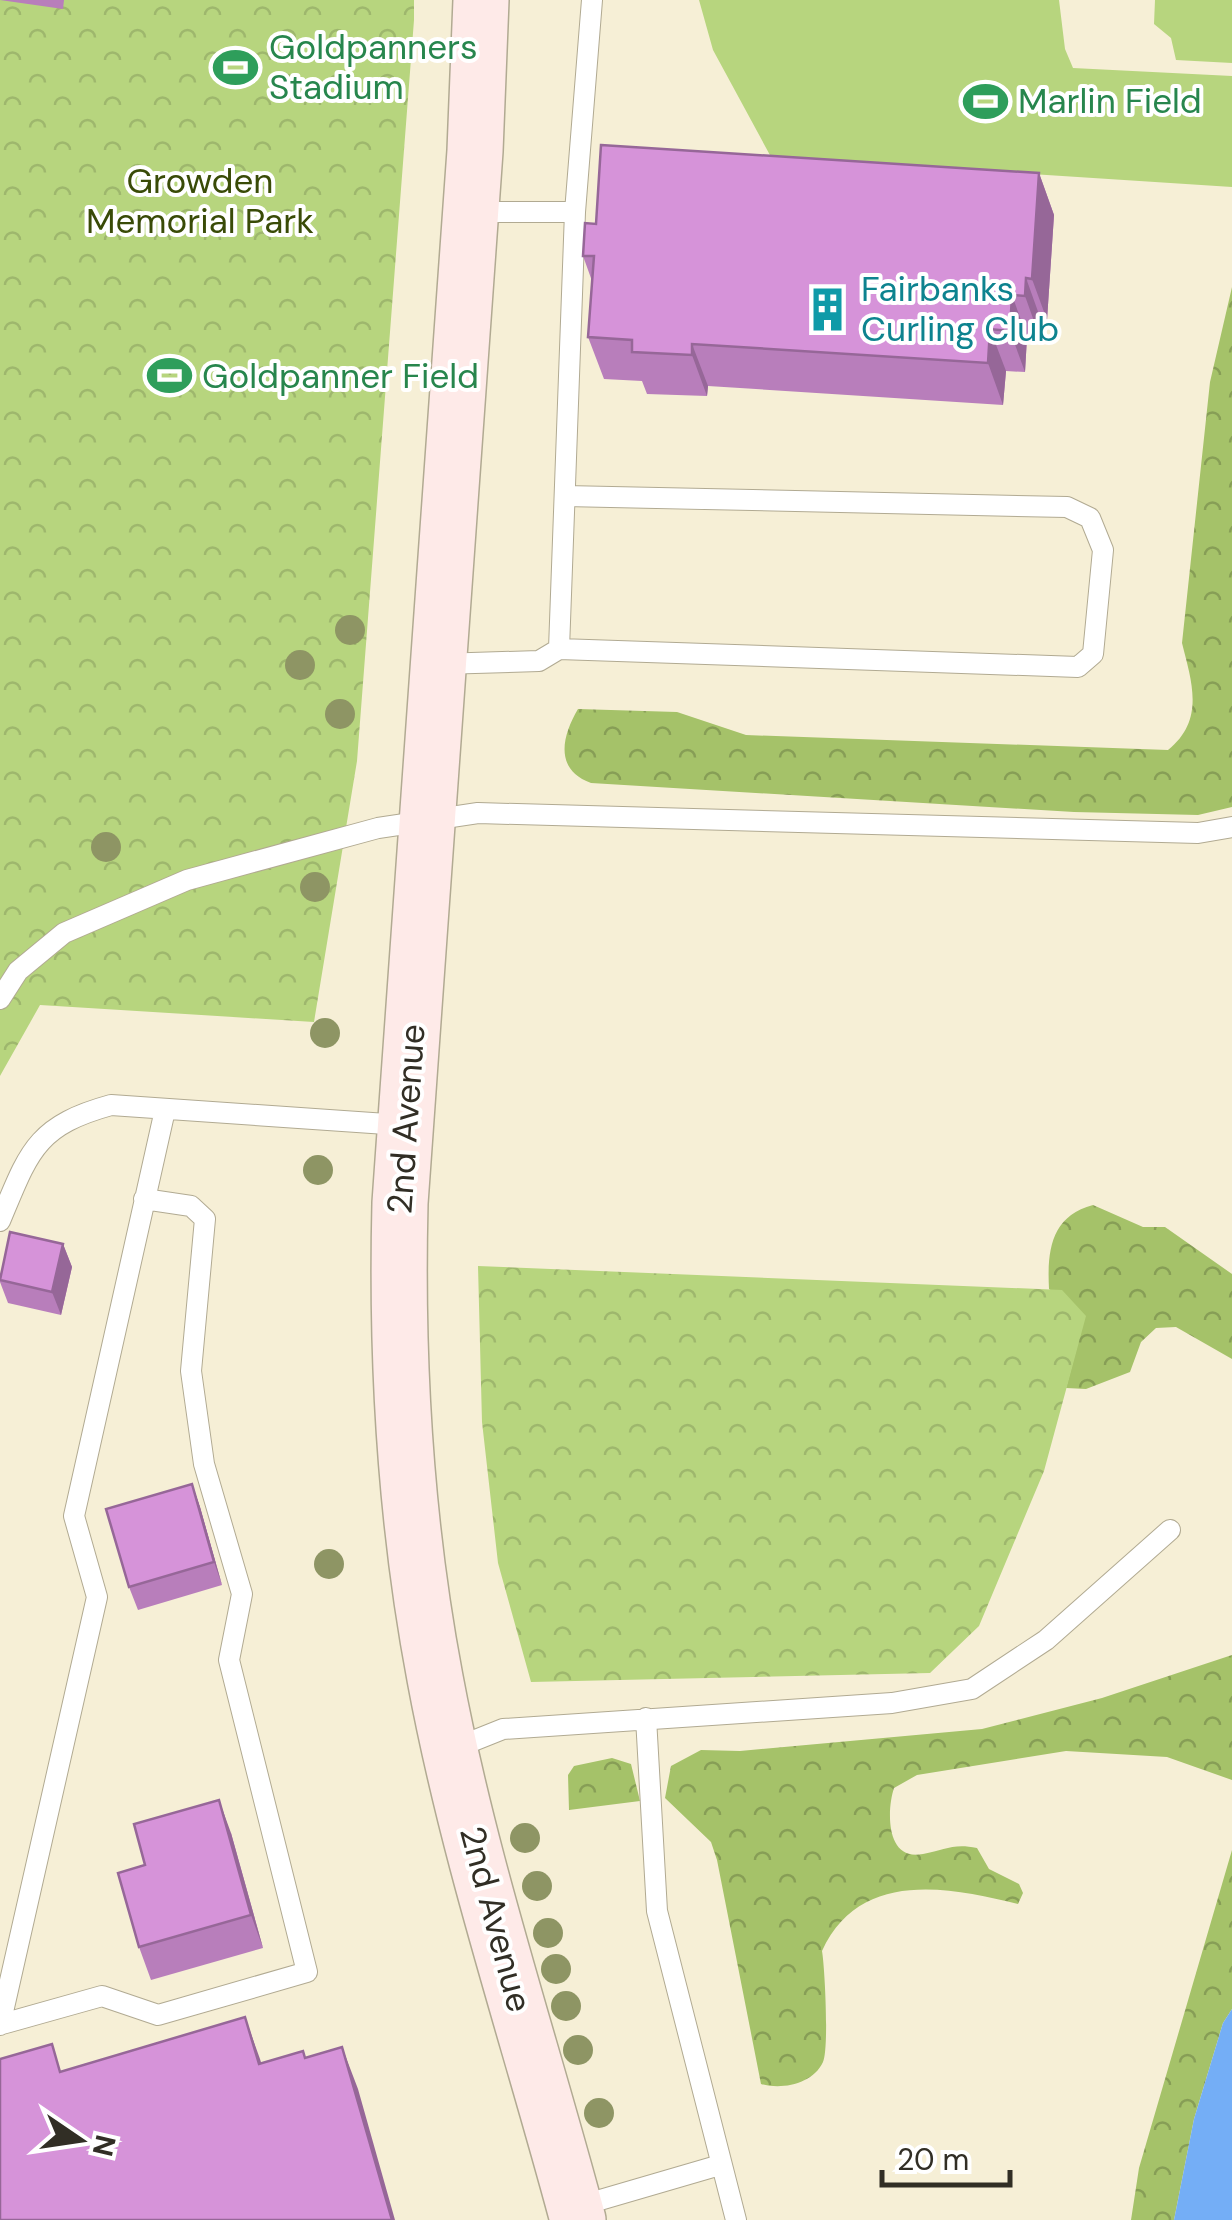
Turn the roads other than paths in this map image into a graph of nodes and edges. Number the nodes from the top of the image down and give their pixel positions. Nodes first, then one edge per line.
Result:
1 (481, 0) edge
2 (592, 0) edge
3 (470, 212) junction
4 (575, 212) junction
5 (565, 496) junction
6 (559, 648) junction
7 (438, 664) junction
8 (427, 822) junction
9 (1232, 827) edge
10 (0, 998) edge
11 (165, 1110) junction
12 (406, 1125) junction
13 (144, 1199) junction
14 (0, 1220) edge
15 (1170, 1530) dead end
16 (646, 1718) junction
17 (451, 1750) junction
18 (1, 2025) edge
19 (720, 2166) junction
20 (576, 2214) edge
21 (736, 2220) edge

1 - 3 street, 2nd Avenue
2 - 4 lane
3 - 4 lane
3 - 7 street, 2nd Avenue
4 - 5 lane
5 - 6 lane
5 - 6 lane
6 - 7 lane
7 - 8 street, 2nd Avenue
8 - 9 lane
8 - 10 lane
8 - 12 street, 2nd Avenue
11 - 12 lane
11 - 13 lane
11 - 14 lane
12 - 17 street, 2nd Avenue
13 - 18 lane
13 - 18 lane
15 - 16 lane
16 - 17 lane
16 - 19 lane
17 - 20 street, 2nd Avenue
19 - 20 lane
19 - 21 lane

